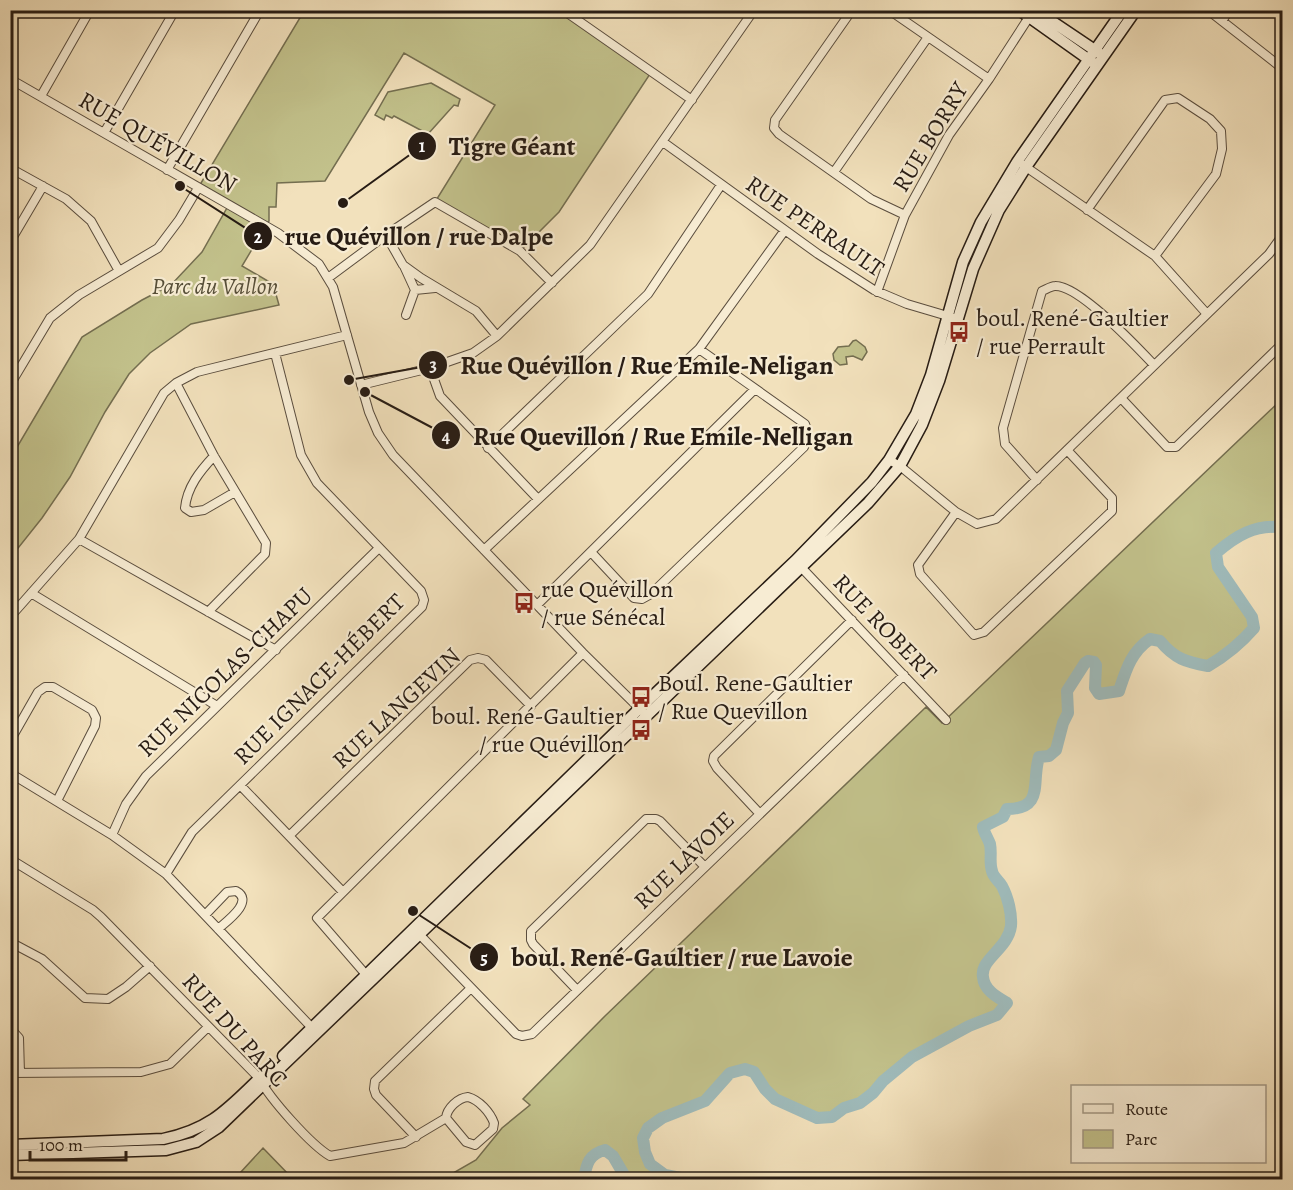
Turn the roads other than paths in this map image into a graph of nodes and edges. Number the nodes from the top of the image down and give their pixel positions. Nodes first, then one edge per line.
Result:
1 (90, 10) edge
2 (175, 10) edge
3 (260, 10) edge
4 (562, 10) edge
5 (754, 10) edge
6 (852, 10) edge
7 (889, 10) edge
8 (1123, 10) edge
9 (1136, 10) edge
10 (1208, 10) edge
11 (1229, 10) edge
12 (1029, 12) edge
13 (1222, 21) junction
14 (928, 37) junction
15 (1100, 54) junction
16 (1093, 63) junction
17 (1281, 63) edge
18 (10, 79) edge
19 (989, 79) junction
20 (41, 96) junction
21 (692, 100) junction
22 (104, 133) junction
23 (663, 142) junction
24 (1022, 165) junction
25 (10, 168) edge
26 (166, 170) junction
27 (834, 172) junction
28 (722, 185) junction
29 (43, 186) junction
30 (198, 188) junction
31 (1087, 210) junction
32 (905, 215) junction
33 (785, 230) junction
34 (386, 235) junction
35 (1282, 236) edge
36 (10, 242) edge
37 (1155, 256) junction
38 (403, 265) junction
39 (119, 271) junction
40 (328, 278) junction
41 (552, 283) junction
42 (435, 288) junction
43 (415, 290) junction
44 (877, 292) junction
45 (1207, 314) junction
46 (406, 315) dead end
47 (952, 318) junction
48 (347, 335) junction
49 (497, 336) junction
50 (1282, 344) edge
51 (699, 349) junction
52 (275, 353) junction
53 (1155, 365) junction
54 (430, 368) junction
55 (176, 383) junction
56 (361, 385) junction
57 (10, 386) edge
58 (755, 389) junction
59 (1121, 398) junction
60 (488, 448) junction
61 (1067, 450) junction
62 (214, 456) junction
63 (890, 460) junction
64 (900, 466) junction
65 (1037, 480) junction
66 (235, 492) junction
67 (538, 500) junction
68 (956, 512) junction
69 (79, 539) junction
70 (379, 548) junction
71 (484, 550) junction
72 (591, 552) junction
73 (798, 564) junction
74 (31, 593) junction
75 (537, 605) junction
76 (208, 612) junction
77 (10, 617) edge
78 (852, 620) junction
79 (276, 650) junction
80 (583, 653) junction
81 (904, 675) junction
82 (217, 706) junction
83 (531, 706) junction
84 (643, 712) junction
85 (946, 720) dead end
86 (10, 741) edge
87 (10, 773) edge
88 (240, 785) junction
89 (57, 801) junction
90 (760, 814) junction
91 (112, 835) junction
92 (289, 836) junction
93 (10, 859) edge
94 (705, 867) junction
95 (166, 874) junction
96 (343, 892) junction
97 (205, 915) junction
98 (219, 929) junction
99 (417, 932) junction
100 (10, 942) edge
101 (150, 966) junction
102 (368, 977) junction
103 (471, 988) junction
104 (577, 990) junction
105 (208, 1027) junction
106 (10, 1028) edge
107 (314, 1030) junction
108 (10, 1073) edge
109 (20, 1073) junction
110 (261, 1081) junction
111 (446, 1118) junction
112 (416, 1137) junction
113 (10, 1145) edge
114 (10, 1155) edge

1 - 20 street
2 - 22 street
3 - 26 street
4 - 21 street
5 - 21 street
6 - 27 street
7 - 14 street
8 - 15 street
9 - 15 street
10 - 13 street
11 - 13 street
12 - 15 street
12 - 16 street
12 - 19 street, RUE BORRY
13 - 17 street
14 - 19 street
14 - 27 street
15 - 16 street
16 - 24 street
18 - 20 street, RUE QUÉVILLON
19 - 32 street, RUE BORRY
20 - 22 street, RUE QUÉVILLON
21 - 23 street
22 - 26 street, RUE QUÉVILLON
23 - 28 street, RUE PERRAULT
23 - 41 street
24 - 31 street
24 - 47 street
25 - 29 street
26 - 30 street, RUE QUÉVILLON
27 - 32 street
28 - 33 street, RUE PERRAULT
28 - 60 street
29 - 36 street
29 - 39 street
30 - 39 street
30 - 40 street, RUE QUÉVILLON
31 - 37 street
31 - 37 street
32 - 44 street, RUE BORRY
33 - 44 street, RUE PERRAULT
33 - 51 street
34 - 38 street
34 - 40 street
34 - 41 street
35 - 45 street
37 - 45 street
38 - 42 street
38 - 43 street
39 - 57 street
40 - 48 street, RUE QUÉVILLON
41 - 49 street
42 - 43 street
42 - 49 street
43 - 46 street
44 - 47 street, RUE PERRAULT
45 - 53 street
47 - 63 street
47 - 64 street
48 - 52 street
48 - 56 street, RUE QUÉVILLON
49 - 54 street
50 - 59 street
51 - 58 street
51 - 67 street
52 - 55 street
52 - 70 street, RUE IGNACE-HÉBERT
53 - 59 street
53 - 65 street
54 - 56 street
54 - 60 street
55 - 62 street
55 - 69 street
56 - 71 street, RUE QUÉVILLON
58 - 72 street
58 - 72 street
59 - 61 street
60 - 67 street
61 - 65 street
61 - 68 street
62 - 66 street
62 - 66 street
63 - 64 street
63 - 73 street
64 - 68 street
64 - 73 street
65 - 68 street
66 - 76 street
67 - 71 street
69 - 74 street
69 - 76 street
70 - 79 street, RUE NICOLAS-CHAPU
70 - 88 street, RUE IGNACE-HÉBERT
71 - 75 street, RUE QUÉVILLON
72 - 75 street
73 - 78 street, RUE ROBERT
73 - 84 street
74 - 77 street
74 - 82 street
75 - 80 street, RUE QUÉVILLON
76 - 79 street
78 - 81 street, RUE ROBERT
78 - 90 street
79 - 82 street, RUE NICOLAS-CHAPU
80 - 83 street
80 - 84 street, RUE QUÉVILLON
81 - 85 street, RUE ROBERT
81 - 90 street, RUE LAVOIE
82 - 91 street, RUE NICOLAS-CHAPU
83 - 92 street, RUE LANGEVIN
83 - 96 street
84 - 99 street
86 - 89 street
87 - 89 street
88 - 92 street
88 - 95 street, RUE IGNACE-HÉBERT
89 - 91 street
90 - 94 street, RUE LAVOIE
91 - 95 street
92 - 96 street
93 - 101 street, RUE DU PARC
94 - 104 street, RUE LAVOIE
94 - 104 street
95 - 97 street
96 - 102 street
97 - 98 street
97 - 98 street
98 - 107 street
99 - 102 street
99 - 103 street, RUE LAVOIE
100 - 101 street
101 - 105 street, RUE DU PARC
102 - 107 street
103 - 104 street, RUE LAVOIE
103 - 112 street
105 - 109 street
105 - 110 street, RUE DU PARC
106 - 109 street
107 - 110 street
108 - 109 street
110 - 112 street, RUE DU PARC
110 - 113 street
110 - 114 street
111 - 111 street
111 - 112 street, RUE DU PARC

